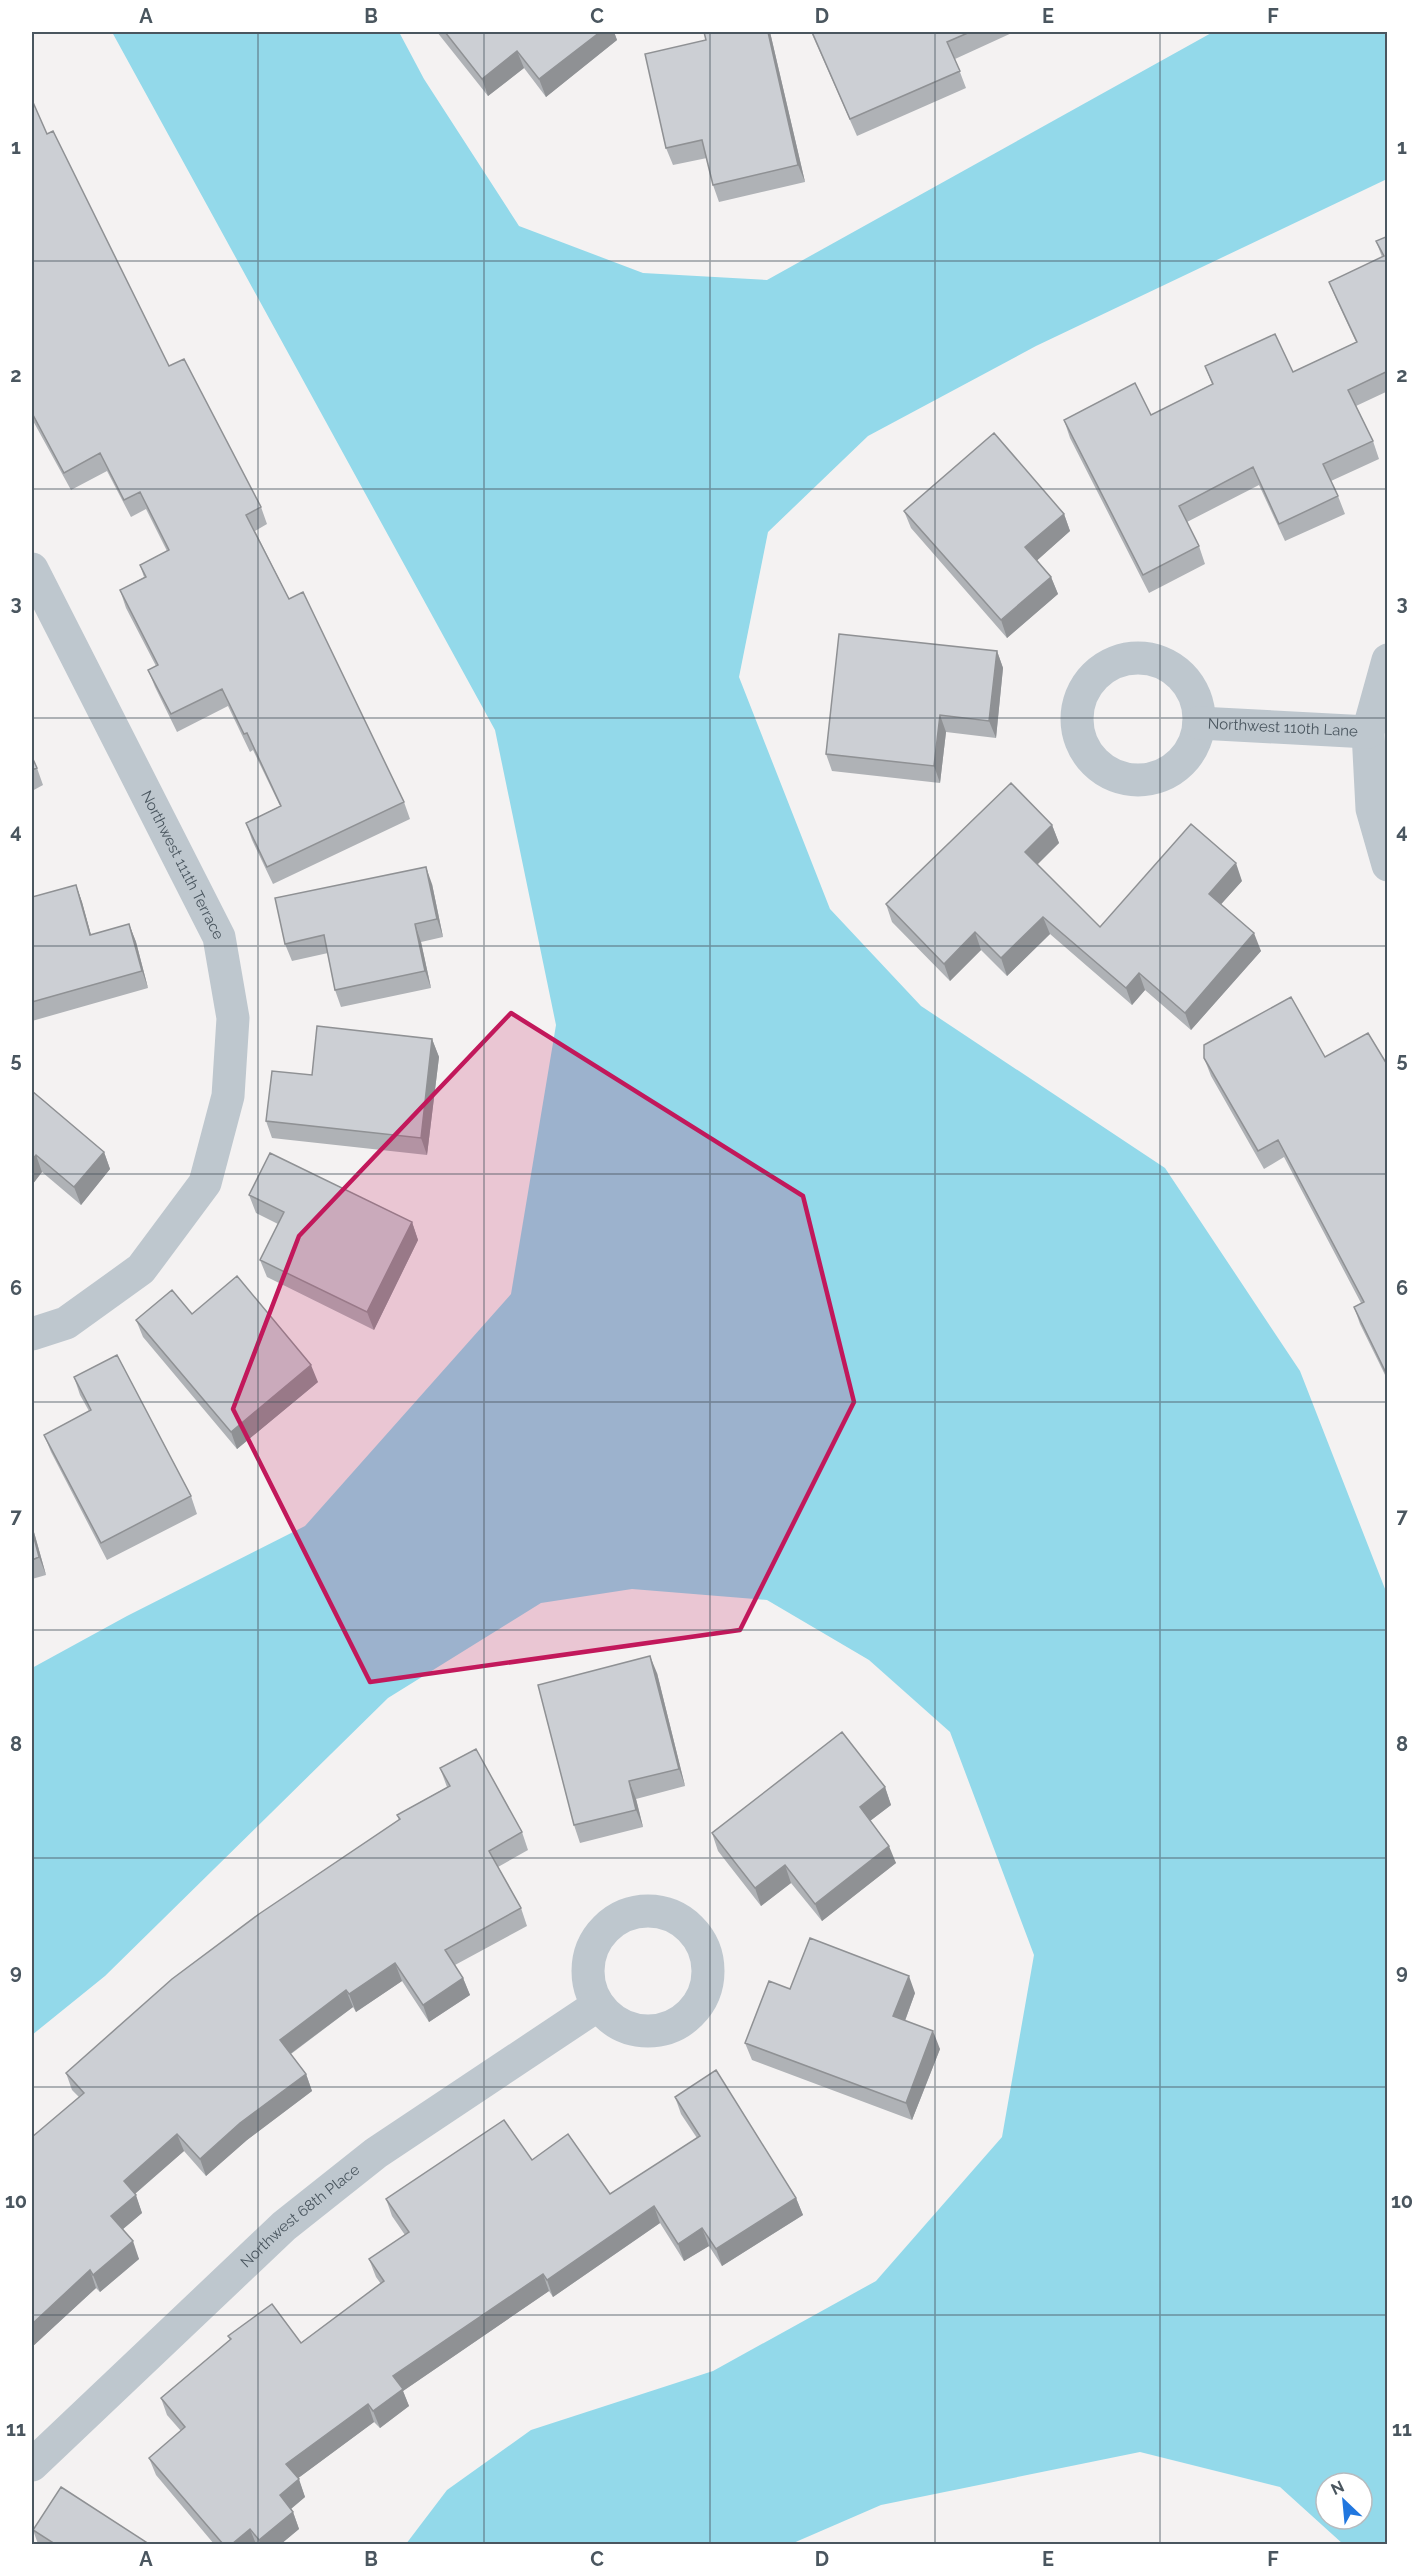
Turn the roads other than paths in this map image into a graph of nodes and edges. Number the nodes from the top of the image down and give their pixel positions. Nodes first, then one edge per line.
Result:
1 (32, 569) edge
2 (1388, 660) edge
3 (1199, 723) dead end
4 (1368, 732) junction
5 (1388, 865) edge
6 (32, 1334) edge
7 (598, 2004) dead end
8 (32, 2465) edge

1 - 6 street, Northwest 111th Terrace
2 - 4 street
3 - 4 street, Northwest 110th Lane
4 - 5 street
7 - 8 street, Northwest 68th Place

